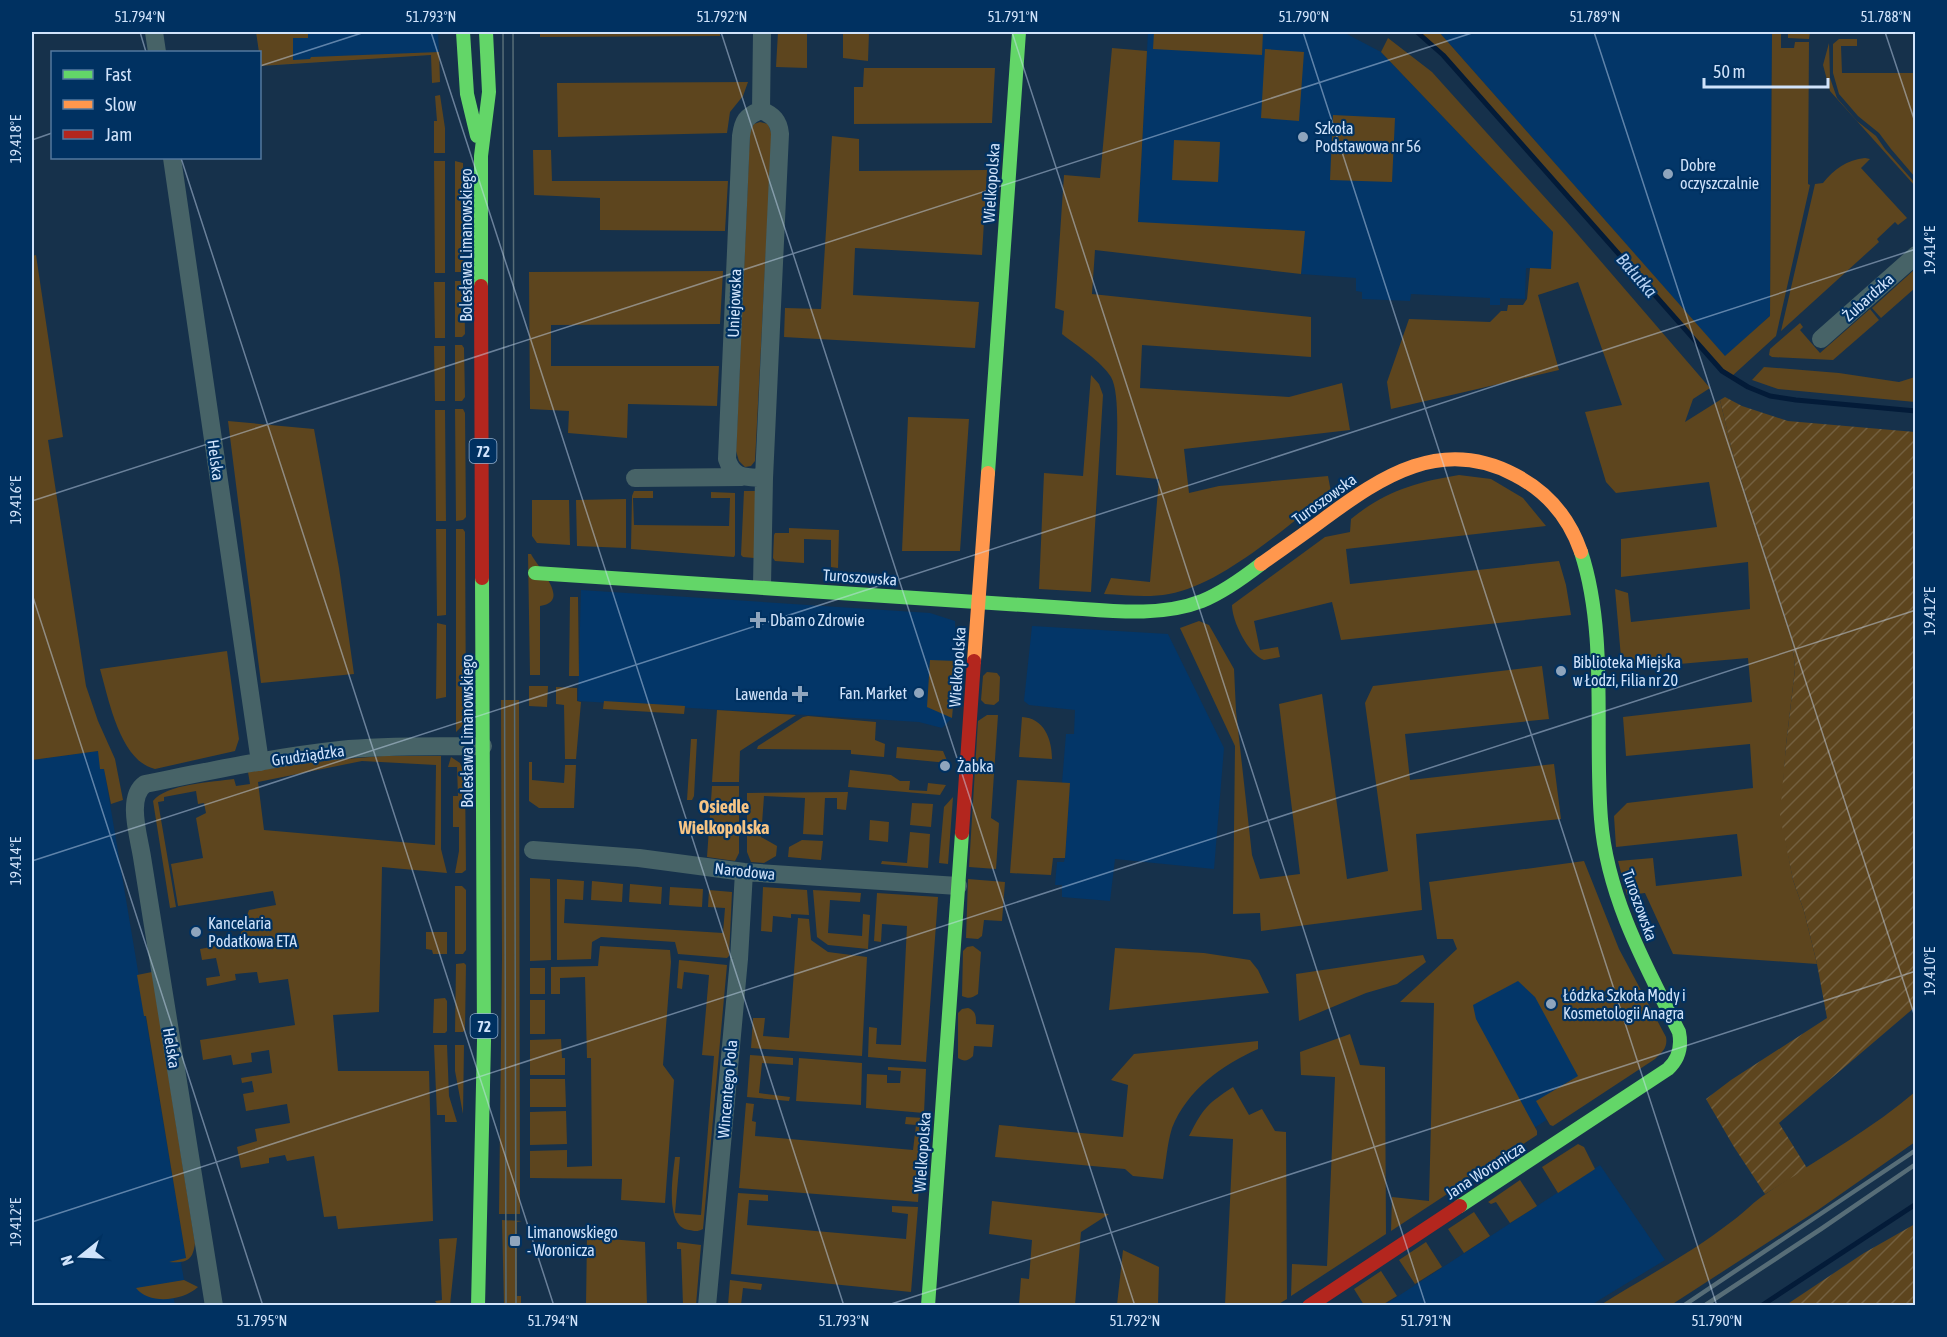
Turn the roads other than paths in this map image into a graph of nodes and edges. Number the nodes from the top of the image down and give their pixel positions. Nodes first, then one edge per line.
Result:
1 (154, 32) edge
2 (463, 32) edge
3 (486, 32) edge
4 (762, 32) edge
5 (1018, 32) edge
6 (157, 51) edge
7 (761, 110) junction
8 (482, 156) junction
9 (172, 159) edge
10 (1916, 255) edge
11 (1821, 339) dead end
12 (742, 477) junction
13 (635, 478) dead end
14 (764, 478) junction
15 (535, 573) dead end
16 (762, 586) junction
17 (978, 602) junction
18 (483, 746) junction
19 (260, 762) junction
20 (137, 791) joint
21 (533, 850) dead end
22 (744, 872) junction
23 (958, 886) junction
24 (1677, 1061) joint
25 (214, 1305) edge
26 (478, 1305) edge
27 (707, 1305) edge
28 (928, 1305) edge
29 (1309, 1305) edge

1 - 6 street
2 - 8 street, Bolesława Limanowskiego / 72
3 - 8 street, Bolesława Limanowskiego / 72
4 - 7 street
5 - 17 street, Wielkopolska
7 - 12 street, Uniejowska
7 - 14 street
8 - 18 street, Bolesława Limanowskiego / 72
9 - 19 street, Helska
10 - 11 street, Żubardzka
12 - 13 street
12 - 14 street
14 - 16 street
15 - 16 street, Turoszowska
16 - 17 street, Turoszowska
17 - 23 street, Wielkopolska
17 - 24 street, Turoszowska
18 - 19 street, Grudziądzka
18 - 26 street, Bolesława Limanowskiego / 72
19 - 20 street, Grudziądzka
20 - 25 street, Helska
21 - 22 street, Narodowa
22 - 23 street, Narodowa
22 - 27 street, Wincentego Pola
23 - 28 street, Wielkopolska
24 - 29 street, Jana Woronicza

